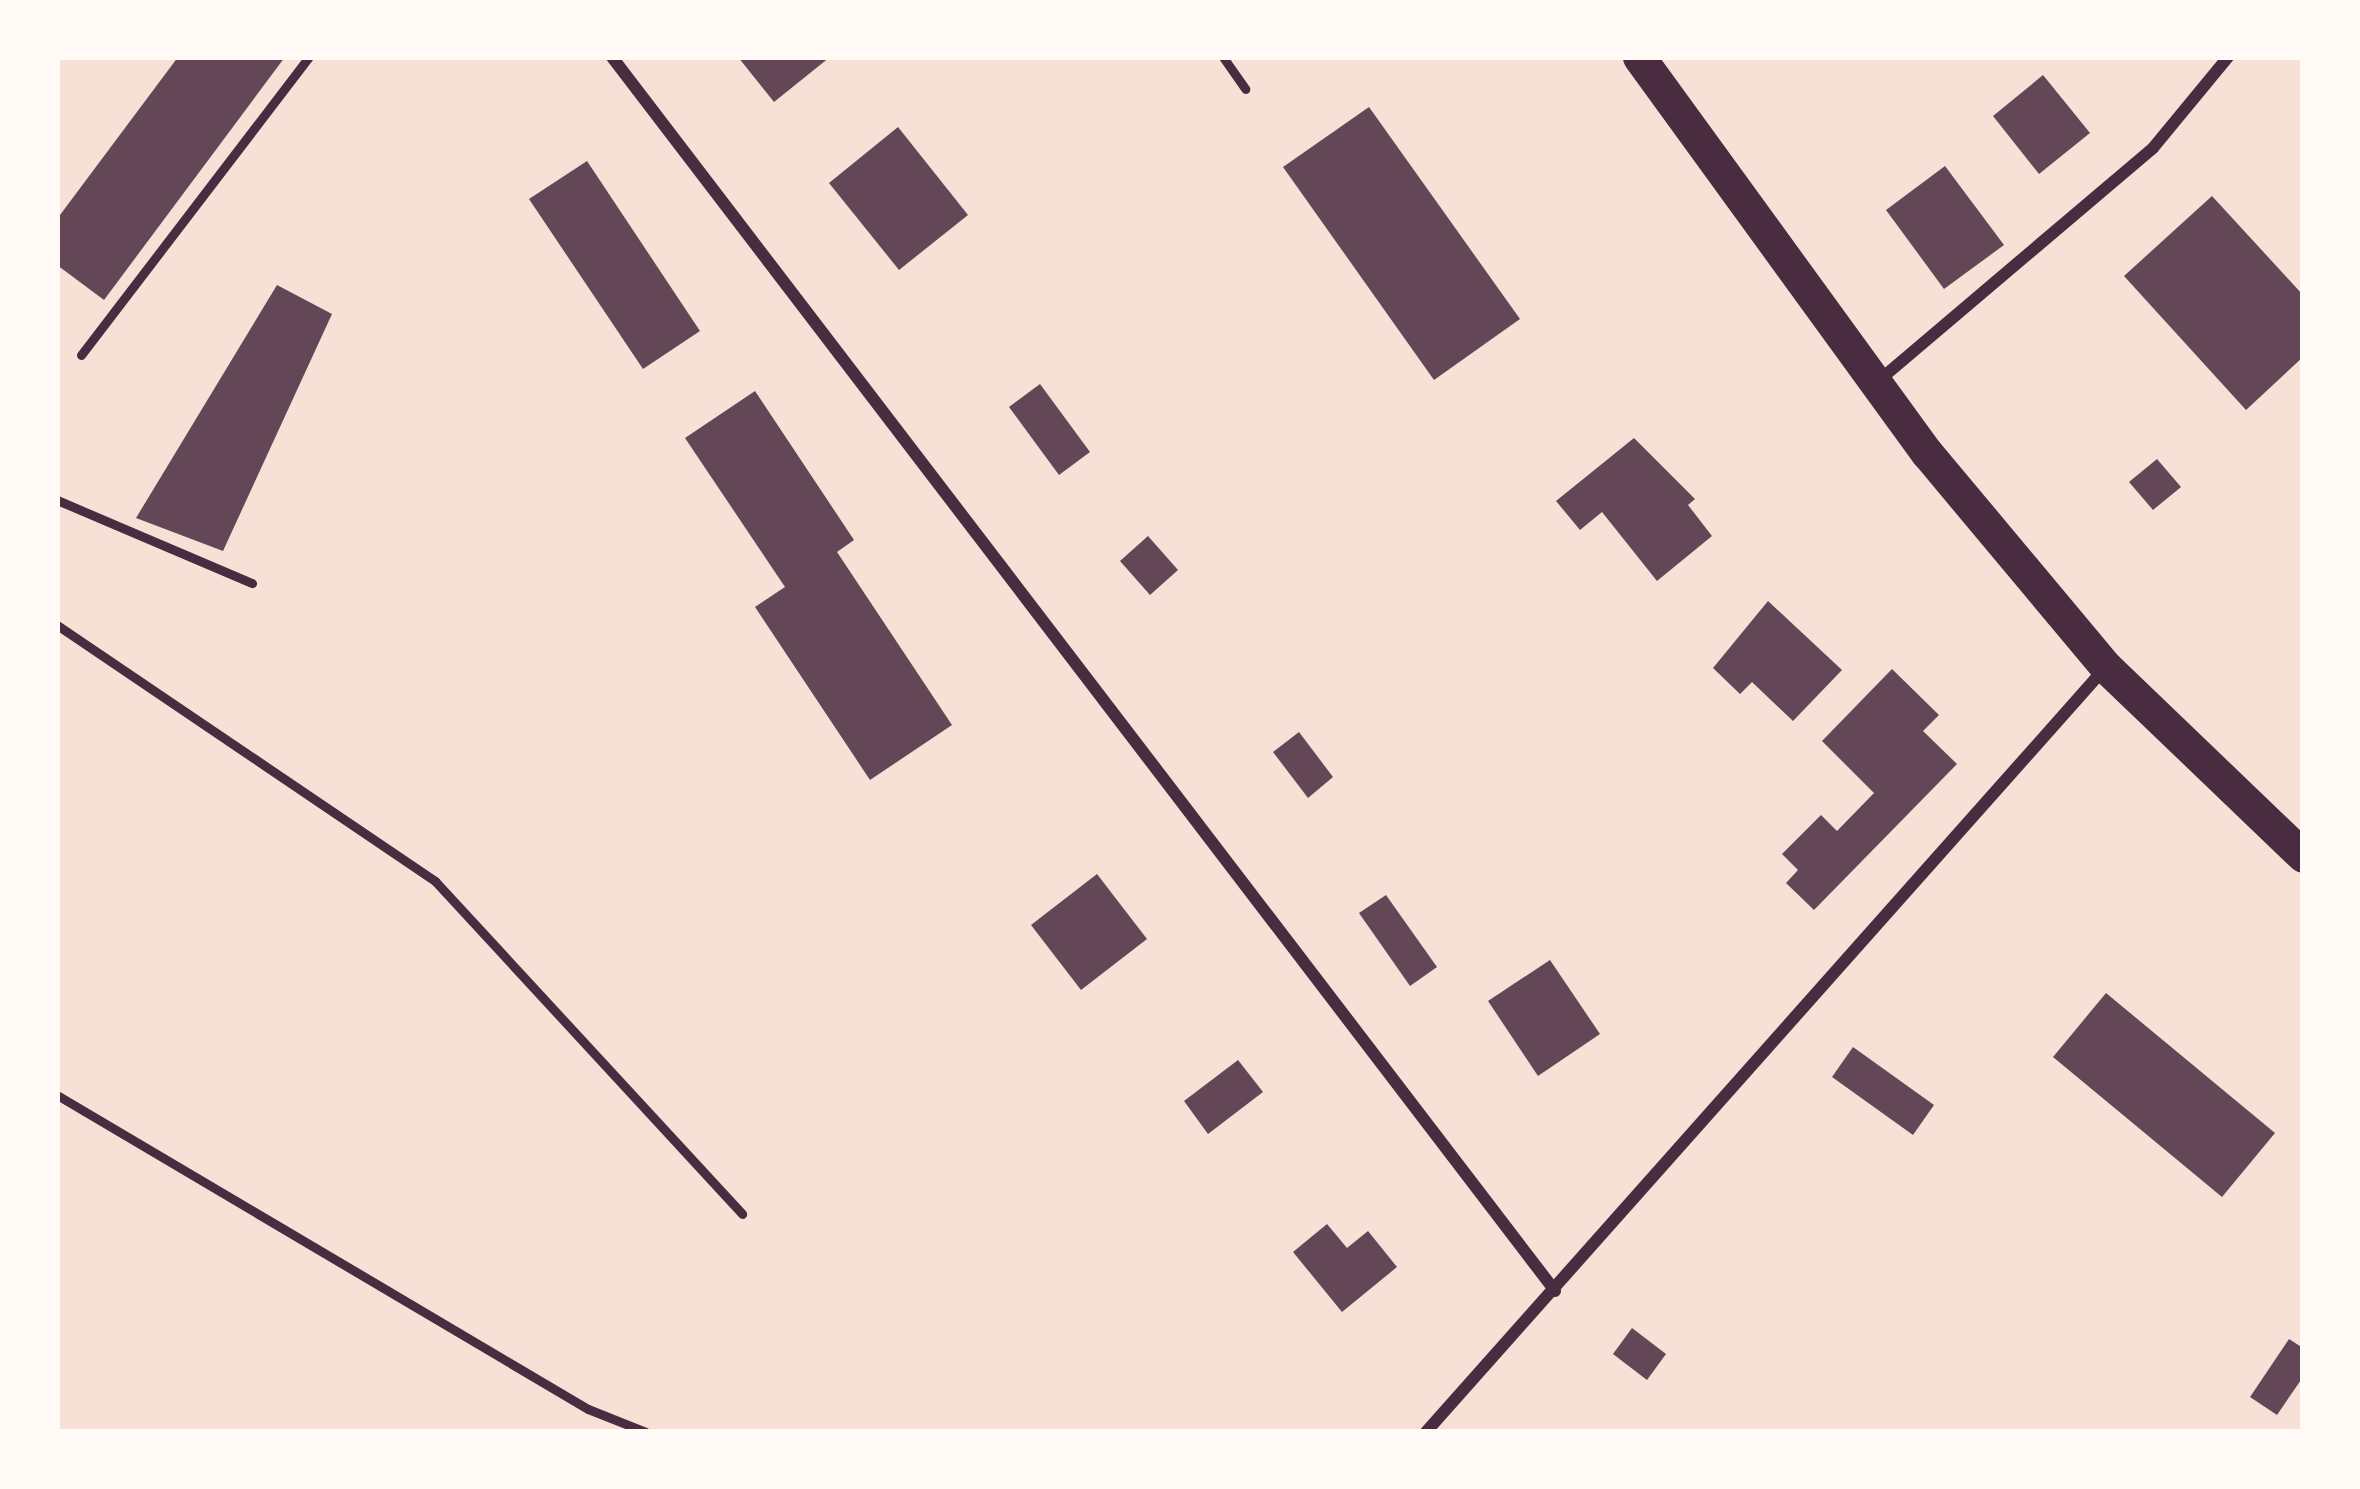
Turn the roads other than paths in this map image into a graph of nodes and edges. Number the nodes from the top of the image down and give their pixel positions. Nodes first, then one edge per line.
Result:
1 (309, 57) edge
2 (612, 57) edge
3 (1222, 57) edge
4 (1640, 57) edge
5 (2228, 57) edge
6 (1246, 89) dead end
7 (81, 356) dead end
8 (1875, 383) junction
9 (57, 500) edge
10 (252, 583) dead end
11 (57, 625) edge
12 (2106, 667) junction
13 (2303, 856) edge
14 (57, 1095) edge
15 (742, 1214) dead end
16 (1555, 1291) junction
17 (646, 1432) edge
18 (1426, 1432) edge

1 - 7 lane
2 - 16 street
3 - 6 lane
4 - 8 highway
5 - 8 street
8 - 12 highway
9 - 10 lane
11 - 15 lane
12 - 13 highway
12 - 16 street
14 - 17 lane
16 - 18 street

